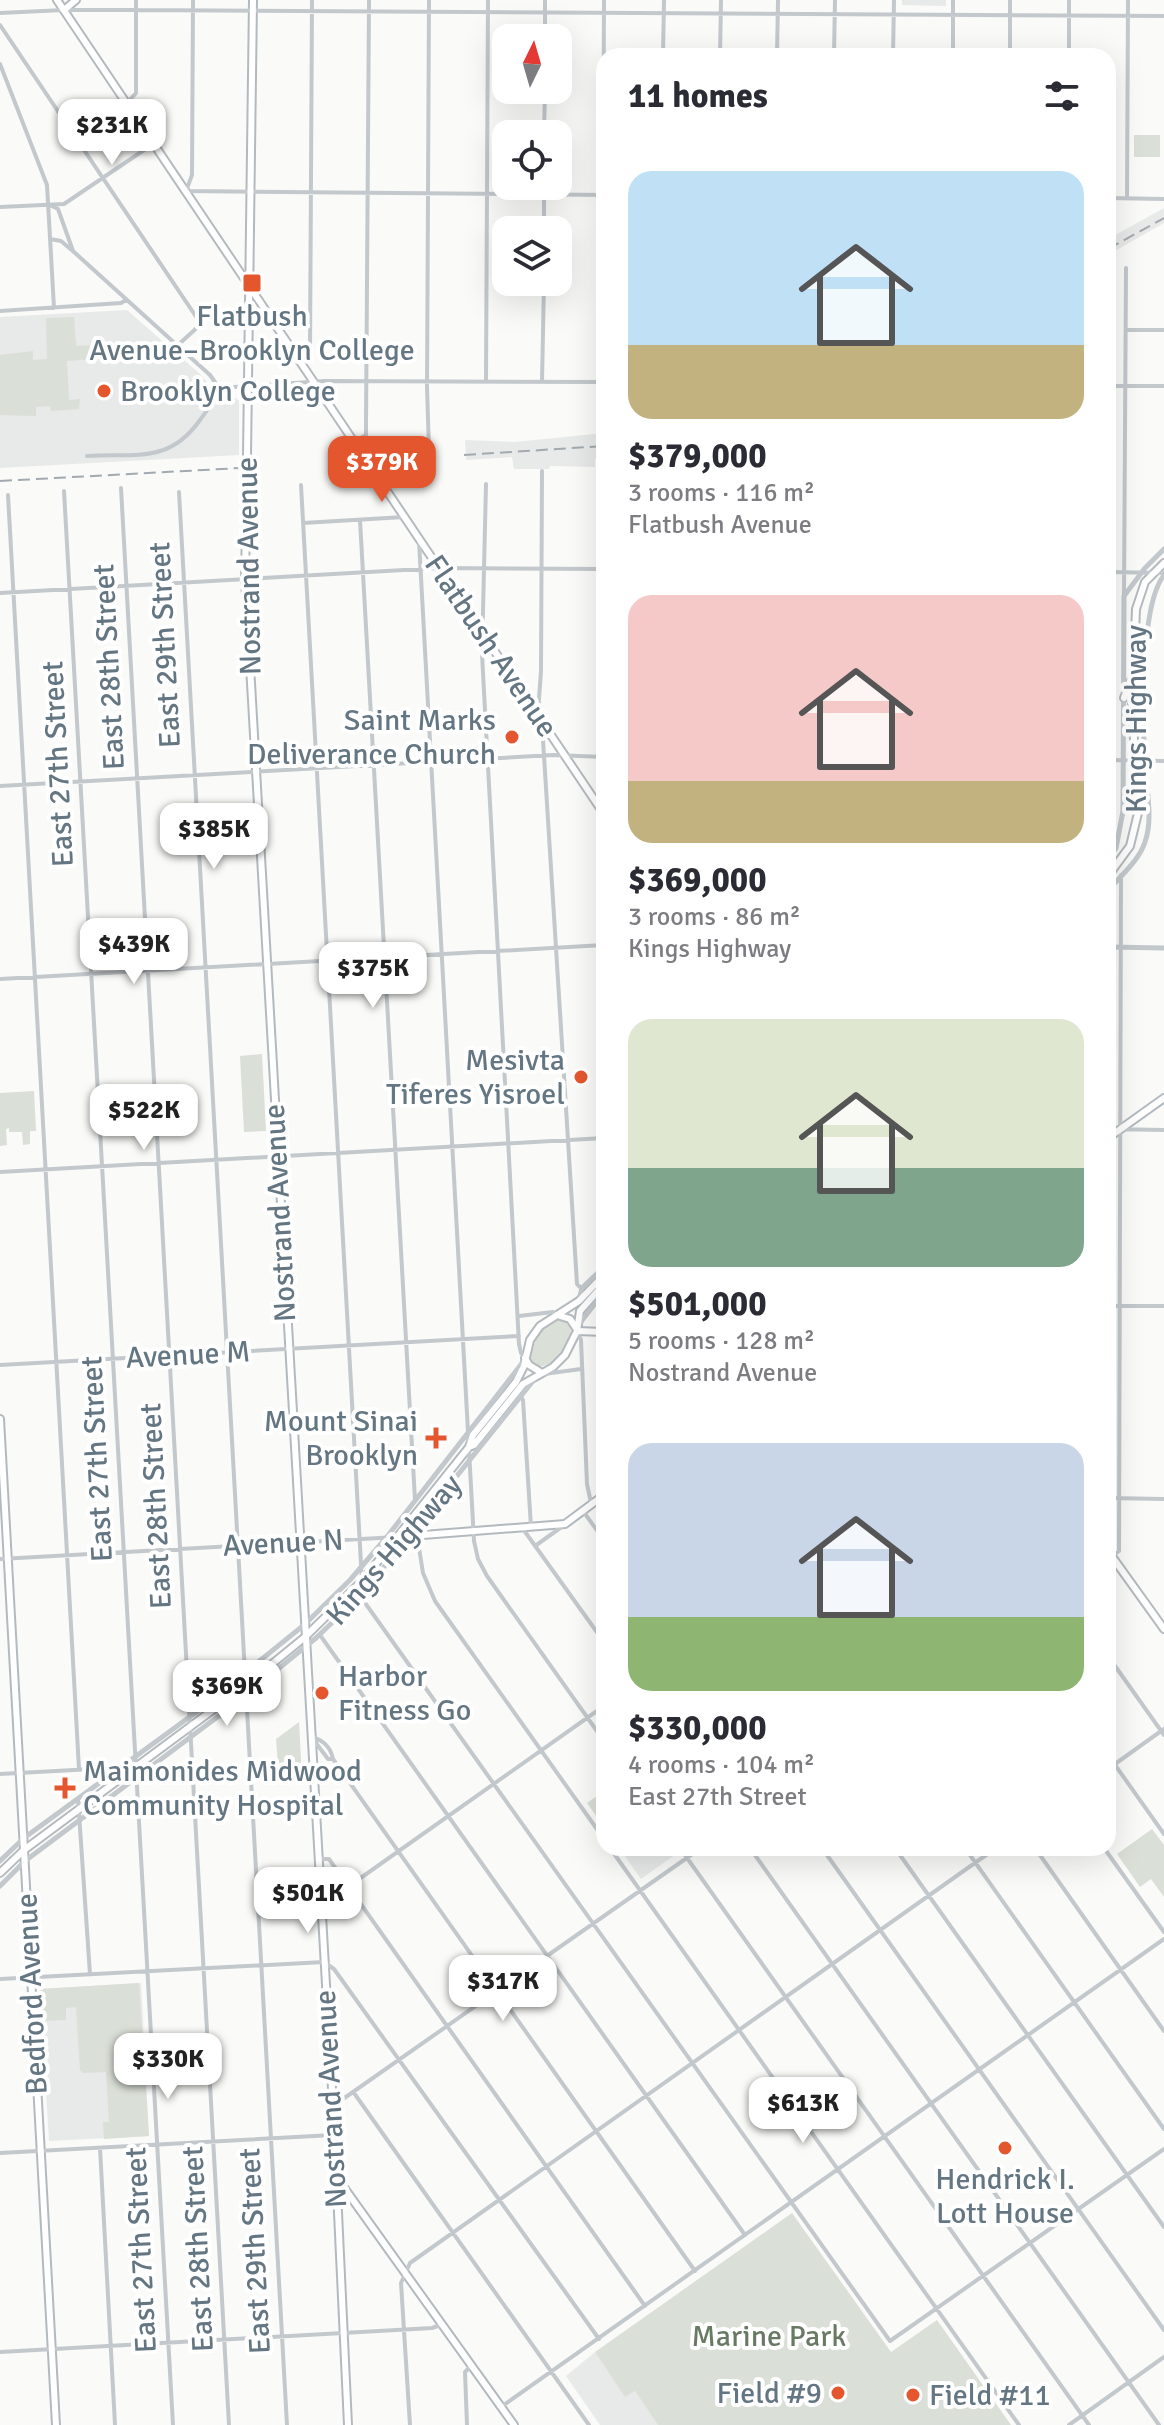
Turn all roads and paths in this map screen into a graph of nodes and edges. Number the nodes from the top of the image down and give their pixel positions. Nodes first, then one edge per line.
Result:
1 (57, 0) edge
2 (76, 0) edge
3 (136, 0) edge
4 (193, 0) edge
5 (253, 0) edge
6 (312, 0) edge
7 (369, 0) edge
8 (429, 0) edge
9 (488, 0) edge
10 (545, 0) edge
11 (604, 0) edge
12 (664, 0) edge
13 (721, 0) edge
14 (778, 0) edge
15 (835, 0) edge
16 (894, 0) edge
17 (953, 0) edge
18 (1010, 0) edge
19 (1069, 0) edge
20 (1128, 0) edge
21 (64, 10) junction
22 (136, 10) junction
23 (193, 10) junction
24 (253, 11) junction
25 (312, 11) junction
26 (369, 11) junction
27 (429, 12) junction
28 (488, 12) junction
29 (545, 12) junction
30 (0, 13) edge
31 (604, 13) junction
32 (663, 13) junction
33 (720, 13) junction
34 (778, 14) junction
35 (835, 14) junction
36 (894, 14) junction
37 (953, 15) junction
38 (1010, 15) junction
39 (1069, 15) junction
40 (1128, 16) junction
41 (1164, 16) edge
42 (545, 24) edge
43 (0, 25) edge
44 (604, 48) edge
45 (663, 48) edge
46 (720, 48) edge
47 (777, 48) edge
48 (834, 48) edge
49 (893, 48) edge
50 (953, 48) edge
51 (1010, 48) edge
52 (1069, 48) edge
53 (0, 64) edge
54 (127, 103) junction
55 (153, 144) junction
56 (103, 178) junction
57 (186, 191) junction
58 (251, 192) junction
59 (311, 192) junction
60 (368, 193) junction
61 (428, 193) junction
62 (487, 194) junction
63 (492, 194) edge
64 (572, 194) edge
65 (596, 195) edge
66 (1116, 198) edge
67 (1127, 198) junction
68 (1164, 199) edge
69 (50, 205) junction
70 (0, 207) edge
71 (50, 239) junction
72 (74, 252) junction
73 (1126, 268) dead end
74 (250, 285) junction
75 (544, 296) edge
76 (126, 300) junction
77 (54, 308) junction
78 (0, 311) edge
79 (1126, 330) junction
80 (1164, 330) edge
81 (178, 345) junction
82 (299, 359) junction
83 (367, 381) junction
84 (427, 381) junction
85 (486, 381) junction
86 (314, 382) junction
87 (542, 382) junction
88 (596, 382) edge
89 (1116, 386) edge
90 (1126, 386) junction
91 (1164, 386) edge
92 (249, 387) junction
93 (219, 388) junction
94 (354, 442) junction
95 (429, 451) dead end
96 (87, 456) dead end
97 (542, 471) dead end
98 (486, 484) dead end
99 (301, 485) dead end
100 (121, 488) dead end
101 (64, 491) dead end
102 (179, 492) dead end
103 (8, 495) dead end
104 (404, 517) junction
105 (360, 520) junction
106 (303, 523) junction
107 (419, 539) junction
108 (1164, 549) edge
109 (1164, 563) edge
110 (439, 568) junction
111 (420, 569) junction
112 (485, 569) junction
113 (542, 569) junction
114 (596, 569) edge
115 (1116, 572) edge
116 (1124, 572) junction
117 (363, 573) junction
118 (1141, 573) junction
119 (1153, 573) junction
120 (1164, 574) edge
121 (306, 576) junction
122 (245, 579) junction
123 (184, 583) junction
124 (127, 586) junction
125 (70, 589) junction
126 (13, 592) junction
127 (0, 593) edge
128 (1124, 596) junction
129 (484, 636) junction
130 (1133, 675) junction
131 (1124, 698) junction
132 (1143, 702) junction
133 (539, 718) junction
134 (1134, 731) junction
135 (544, 755) junction
136 (564, 756) junction
137 (596, 757) edge
138 (488, 759) junction
139 (1116, 761) edge
140 (1123, 761) junction
141 (1135, 761) junction
142 (1145, 761) junction
143 (1164, 761) edge
144 (431, 762) junction
145 (374, 765) junction
146 (317, 768) junction
147 (256, 772) junction
148 (194, 775) junction
149 (137, 778) junction
150 (81, 781) junction
151 (23, 785) junction
152 (0, 786) edge
153 (596, 803) edge
154 (1116, 848) edge
155 (1116, 865) edge
156 (1121, 874) junction
157 (1116, 881) edge
158 (596, 946) edge
159 (557, 948) junction
160 (1116, 948) edge
161 (1123, 948) junction
162 (1164, 948) edge
163 (498, 951) junction
164 (441, 954) junction
165 (385, 958) junction
166 (328, 961) junction
167 (267, 964) junction
168 (205, 968) junction
169 (148, 971) junction
170 (91, 974) junction
171 (34, 977) junction
172 (0, 979) edge
173 (1164, 1098) edge
174 (1116, 1129) edge
175 (1121, 1129) junction
176 (1164, 1130) edge
177 (1116, 1132) edge
178 (596, 1138) edge
179 (568, 1140) junction
180 (509, 1144) junction
181 (452, 1147) junction
182 (395, 1151) junction
183 (339, 1154) junction
184 (277, 1157) junction
185 (216, 1160) junction
186 (159, 1163) junction
187 (102, 1167) junction
188 (45, 1170) junction
189 (0, 1172) edge
190 (596, 1275) edge
191 (596, 1283) edge
192 (582, 1288) junction
193 (596, 1293) edge
194 (579, 1301) junction
195 (596, 1301) edge
196 (1116, 1306) edge
197 (1120, 1306) junction
198 (1164, 1306) edge
199 (557, 1315) junction
200 (519, 1316) junction
201 (577, 1331) junction
202 (596, 1332) edge
203 (519, 1336) junction
204 (463, 1340) junction
205 (406, 1343) junction
206 (349, 1346) junction
207 (288, 1349) junction
208 (227, 1352) junction
209 (169, 1356) junction
210 (525, 1358) junction
211 (113, 1359) junction
212 (56, 1362) junction
213 (0, 1365) edge
214 (581, 1369) junction
215 (542, 1373) junction
216 (520, 1396) junction
217 (0, 1419) edge
218 (468, 1433) junction
219 (469, 1447) junction
220 (470, 1462) junction
221 (1119, 1498) junction
222 (1164, 1499) edge
223 (415, 1500) junction
224 (596, 1501) edge
225 (592, 1504) junction
226 (583, 1511) junction
227 (565, 1524) junction
228 (527, 1528) junction
229 (596, 1529) edge
230 (474, 1533) junction
231 (414, 1536) junction
232 (397, 1537) junction
233 (386, 1538) junction
234 (360, 1539) junction
235 (299, 1542) junction
236 (237, 1546) junction
237 (535, 1546) junction
238 (180, 1549) junction
239 (124, 1552) junction
240 (1116, 1552) edge
241 (67, 1555) junction
242 (4, 1559) edge
243 (1116, 1565) edge
244 (362, 1566) junction
245 (363, 1580) junction
246 (363, 1593) junction
247 (304, 1625) junction
248 (1164, 1629) edge
249 (596, 1631) edge
250 (320, 1635) junction
251 (305, 1637) junction
252 (305, 1648) junction
253 (1116, 1667) edge
254 (245, 1675) junction
255 (245, 1686) junction
256 (246, 1696) junction
257 (596, 1712) edge
258 (191, 1716) junction
259 (588, 1718) junction
260 (191, 1727) junction
261 (596, 1730) edge
262 (1163, 1732) edge
263 (191, 1737) junction
264 (312, 1737) junction
265 (541, 1751) junction
266 (135, 1757) junction
267 (1116, 1763) edge
268 (1116, 1765) edge
269 (135, 1767) junction
270 (79, 1769) junction
271 (117, 1770) junction
272 (20, 1773) junction
273 (0, 1774) edge
274 (136, 1778) junction
275 (495, 1784) junction
276 (78, 1799) junction
277 (79, 1809) junction
278 (448, 1817) junction
279 (81, 1819) junction
280 (596, 1828) edge
281 (1164, 1834) edge
282 (24, 1838) junction
283 (24, 1850) junction
284 (398, 1852) junction
285 (616, 1856) edge
286 (690, 1856) edge
287 (756, 1856) edge
288 (828, 1856) edge
289 (901, 1856) edge
290 (970, 1856) edge
291 (985, 1856) edge
292 (1041, 1856) edge
293 (1110, 1856) edge
294 (687, 1858) junction
295 (318, 1859) junction
296 (0, 1861) edge
297 (25, 1861) junction
298 (975, 1863) junction
299 (0, 1873) edge
300 (0, 1886) edge
301 (348, 1888) junction
302 (641, 1891) junction
303 (929, 1895) junction
304 (321, 1906) junction
305 (594, 1923) junction
306 (880, 1930) junction
307 (1164, 1932) edge
308 (1164, 1939) edge
309 (548, 1957) junction
310 (324, 1962) junction
311 (832, 1964) junction
312 (261, 1965) junction
313 (204, 1968) junction
314 (1120, 1969) junction
315 (147, 1971) junction
316 (90, 1974) junction
317 (31, 1977) junction
318 (0, 1979) edge
319 (498, 1992) junction
320 (786, 1997) junction
321 (1074, 2002) junction
322 (448, 2028) junction
323 (739, 2030) junction
324 (1164, 2031) edge
325 (1028, 2035) junction
326 (401, 2061) junction
327 (693, 2063) junction
328 (979, 2070) junction
329 (354, 2093) junction
330 (646, 2096) junction
331 (931, 2104) junction
332 (333, 2106) junction
333 (1164, 2129) edge
334 (596, 2132) junction
335 (334, 2135) junction
336 (885, 2136) junction
337 (271, 2138) junction
338 (214, 2141) junction
339 (157, 2144) junction
340 (100, 2148) junction
341 (1164, 2149) edge
342 (41, 2151) junction
343 (0, 2153) edge
344 (546, 2166) junction
345 (838, 2170) junction
346 (335, 2175) junction
347 (1127, 2175) junction
348 (500, 2199) junction
349 (792, 2203) junction
350 (1078, 2209) junction
351 (1164, 2227) edge
352 (453, 2233) junction
353 (745, 2235) junction
354 (1030, 2243) junction
355 (406, 2271) junction
356 (695, 2271) junction
357 (983, 2276) junction
358 (645, 2306) junction
359 (937, 2308) junction
360 (443, 2324) junction
361 (404, 2329) junction
362 (1164, 2330) edge
363 (343, 2333) junction
364 (281, 2336) junction
365 (225, 2339) junction
366 (599, 2339) junction
367 (168, 2342) junction
368 (111, 2346) junction
369 (52, 2349) junction
370 (0, 2352) edge
371 (1164, 2357) edge
372 (472, 2365) junction
373 (552, 2372) junction
374 (1129, 2383) junction
375 (501, 2407) junction
376 (1083, 2416) junction
377 (56, 2425) edge
378 (115, 2425) edge
379 (173, 2425) edge
380 (229, 2425) edge
381 (287, 2425) edge
382 (348, 2425) edge
383 (410, 2425) edge
384 (467, 2425) edge
385 (514, 2425) edge
386 (589, 2425) edge
387 (1019, 2425) edge
388 (1069, 2425) edge
389 (1089, 2425) edge
390 (1159, 2425) edge

1 - 21 main road, Flatbush Avenue
2 - 21 main road
3 - 22 street
4 - 23 street
5 - 24 main road, Nostrand Avenue
6 - 25 street
7 - 26 street
8 - 27 street
9 - 28 street
10 - 29 street
11 - 31 street
12 - 32 street
13 - 33 street
14 - 34 street
15 - 35 street
16 - 36 street
17 - 37 street
18 - 38 street
19 - 39 street
20 - 40 street
21 - 22 street
21 - 30 street
21 - 54 main road, Flatbush Avenue
22 - 23 street
22 - 54 street
23 - 24 street
23 - 57 street
24 - 25 street
24 - 58 main road, Nostrand Avenue
25 - 26 street
25 - 59 street
26 - 27 street
26 - 60 street
27 - 28 street
27 - 61 street
28 - 29 street
28 - 62 street
29 - 31 street
29 - 42 street
31 - 32 street
31 - 44 street
32 - 33 street
32 - 45 street
33 - 34 street
33 - 46 street
34 - 35 street
34 - 47 street
35 - 36 street
35 - 48 street
36 - 37 street
36 - 49 street
37 - 38 street
37 - 50 street
38 - 39 street
38 - 51 street
39 - 40 street
39 - 52 street
40 - 41 street
40 - 67 street
43 - 56 street
53 - 69 street
54 - 55 main road, Flatbush Avenue
55 - 56 street
55 - 57 main road, Flatbush Avenue
56 - 69 street
56 - 81 street
57 - 58 street
57 - 74 main road, Flatbush Avenue
58 - 59 street
58 - 74 main road, Nostrand Avenue
59 - 60 street
59 - 82 street
60 - 61 street
60 - 83 street
61 - 62 street
61 - 84 street
62 - 63 street
62 - 85 street
64 - 65 street
66 - 67 street
67 - 68 street
69 - 70 street
69 - 71 street
69 - 72 street
71 - 72 street
71 - 77 street
72 - 76 street
73 - 79 street
74 - 82 main road, Flatbush Avenue
74 - 92 main road, Nostrand Avenue
75 - 87 street
76 - 77 street
76 - 81 street
77 - 78 street
79 - 80 street
79 - 90 street
81 - 93 street
82 - 86 main road, Flatbush Avenue
83 - 84 street
83 - 86 street
83 - 94 street
84 - 85 street
84 - 95 street
85 - 87 street
86 - 92 street
86 - 94 main road, Flatbush Avenue
87 - 88 street
89 - 90 street
90 - 91 street
90 - 116 street
92 - 93 street
92 - 122 main road, Nostrand Avenue, bridge
93 - 96 street
94 - 104 main road, Flatbush Avenue
97 - 113 street
98 - 112 street
99 - 106 street
100 - 124 street, East 28th Street
101 - 125 street, East 27th Street
102 - 123 street, East 29th Street
103 - 126 street
104 - 105 street
104 - 107 main road, Flatbush Avenue
105 - 106 street
105 - 117 street
106 - 121 street
107 - 110 main road, Flatbush Avenue
107 - 111 street
108 - 118 street, Kings Highway
109 - 119 main road, Kings Highway
110 - 111 street
110 - 112 street
110 - 129 main road, Flatbush Avenue
111 - 117 street
111 - 144 street
112 - 113 street
112 - 129 street
113 - 114 street
113 - 133 street
115 - 116 street
116 - 118 street
116 - 128 street
117 - 121 street
117 - 145 street
118 - 119 street
118 - 128 street, Kings Highway
119 - 120 street
119 - 130 main road, Kings Highway
120 - 132 street, Kings Highway
121 - 122 street
121 - 146 street
122 - 123 street
122 - 147 main road, Nostrand Avenue
123 - 124 street
123 - 148 street, East 29th Street
124 - 125 street
124 - 149 street, East 28th Street
125 - 126 street
125 - 150 street, East 27th Street
126 - 127 street
126 - 151 street
128 - 131 street, Kings Highway
129 - 133 main road, Flatbush Avenue
129 - 138 street
130 - 131 main road
130 - 134 main road, Kings Highway
131 - 140 street, Kings Highway
132 - 134 main road
132 - 142 street, Kings Highway
133 - 135 street
133 - 136 main road, Flatbush Avenue
134 - 141 main road, Kings Highway
135 - 136 street
135 - 138 street
135 - 159 street
136 - 137 street
136 - 153 main road, Flatbush Avenue
138 - 144 street
138 - 163 street
139 - 140 street
140 - 141 street
140 - 154 street, Kings Highway
141 - 142 street
141 - 155 main road, Kings Highway
142 - 143 street
142 - 156 street, Kings Highway
144 - 145 street
144 - 164 street
145 - 146 street
145 - 165 street
146 - 147 street
146 - 166 street
147 - 148 street
147 - 167 main road, Nostrand Avenue
148 - 149 street
148 - 168 street, East 29th Street
149 - 150 street
149 - 169 street, East 28th Street
150 - 151 street
150 - 170 street, East 27th Street
151 - 152 street
151 - 171 street
156 - 157 street, Kings Highway
156 - 161 street
158 - 159 street
159 - 163 street
159 - 179 street
160 - 161 street
161 - 162 street
161 - 175 street
163 - 164 street
163 - 180 street
164 - 165 street
164 - 181 street
165 - 166 street
165 - 182 street
166 - 167 street
166 - 183 street
167 - 168 street
167 - 184 main road, Nostrand Avenue
168 - 169 street
168 - 185 street, East 29th Street
169 - 170 street
169 - 186 street, East 28th Street
170 - 171 street
170 - 187 street, East 27th Street
171 - 172 street
171 - 188 street
173 - 175 main road
174 - 175 street
175 - 176 street
175 - 177 main road
175 - 197 street
178 - 179 street
179 - 180 street
179 - 192 street
180 - 181 street
180 - 200 street
181 - 182 street
181 - 204 street
182 - 183 street
182 - 205 street
183 - 184 street
183 - 206 street
184 - 185 street
184 - 207 main road, Nostrand Avenue
185 - 186 street
185 - 208 street, East 29th Street
186 - 187 street
186 - 209 street, East 28th Street
187 - 188 street
187 - 211 street, East 27th Street
188 - 189 street
188 - 212 street
190 - 192 street
191 - 194 main road, Kings Highway
192 - 194 street
193 - 201 main road, Kings Highway
194 - 199 main road, Kings Highway
195 - 201 street, Kings Highway
196 - 197 street
197 - 198 street
197 - 221 street
199 - 200 street
199 - 201 main road
199 - 210 main road, Kings Highway
200 - 203 street
201 - 202 main road
201 - 214 street
201 - 215 main road, Kings Highway
203 - 204 street, Avenue M
203 - 210 street
204 - 205 street, Avenue M
204 - 218 street
205 - 206 street, Avenue M
205 - 223 street
206 - 207 street, Avenue M
206 - 234 street
207 - 208 street, Avenue M
207 - 235 main road, Nostrand Avenue
208 - 209 street, Avenue M
208 - 236 street, East 29th Street
209 - 211 street, Avenue M
209 - 238 street, East 28th Street
210 - 215 main road
210 - 218 street, Kings Highway
210 - 219 main road, Kings Highway
211 - 212 street, Avenue M
211 - 239 street, East 27th Street
212 - 213 street, Avenue M
212 - 241 street
214 - 215 street
214 - 225 street
215 - 216 street, Kings Highway
215 - 219 main road, Kings Highway
216 - 220 street, Kings Highway
216 - 228 street
217 - 242 main road, Bedford Avenue
218 - 219 street
218 - 223 street, Kings Highway
219 - 220 street
219 - 232 main road, Kings Highway
220 - 230 street
220 - 231 street, Kings Highway
221 - 222 street
221 - 240 street
223 - 233 street, Kings Highway
224 - 225 main road
225 - 226 main road
226 - 227 main road
226 - 229 street
227 - 228 main road, Avenue N
227 - 237 street
228 - 230 main road, Avenue N
228 - 237 street
230 - 231 main road, Avenue N
230 - 259 street
231 - 232 main road, Avenue N
231 - 246 street, Kings Highway
231 - 265 street
232 - 233 street, Avenue N
232 - 245 main road, Kings Highway
233 - 234 street, Avenue N
233 - 244 street, Kings Highway
234 - 235 street, Avenue N
234 - 244 street
235 - 236 street, Avenue N
235 - 247 main road, Nostrand Avenue
236 - 238 street, Avenue N
236 - 254 street, East 29th Street
237 - 249 street
238 - 239 street, Avenue N
238 - 258 street, East 28th Street
239 - 241 street, Avenue N
239 - 266 street, East 27th Street
241 - 242 street, Avenue N
241 - 270 street
242 - 272 main road, Bedford Avenue
243 - 248 main road
244 - 245 street
244 - 247 street, Kings Highway
245 - 246 street
245 - 251 main road, Kings Highway
246 - 250 street, Kings Highway
246 - 275 street
247 - 251 main road, Nostrand Avenue
247 - 254 street, Kings Highway
250 - 252 street, Kings Highway
250 - 278 street
251 - 252 main road, Nostrand Avenue
251 - 255 main road, Kings Highway
252 - 256 street, Kings Highway
252 - 264 main road, Nostrand Avenue
253 - 262 street
254 - 255 street, East 29th Street
254 - 258 street, Kings Highway
255 - 256 street, East 29th Street
255 - 260 main road, Kings Highway
256 - 263 street, Kings Highway
256 - 312 street, East 29th Street
257 - 259 street
258 - 260 street, East 28th Street
258 - 266 street, Kings Highway
259 - 261 street
259 - 265 street
260 - 263 street, East 28th Street
260 - 269 main road, Kings Highway
262 - 267 street
263 - 274 street, Kings Highway
263 - 313 street, East 28th Street
264 - 284 street
264 - 295 main road, Nostrand Avenue
265 - 275 street
265 - 280 street
266 - 269 street, East 27th Street
266 - 271 street, Kings Highway
268 - 281 street
269 - 274 street, East 27th Street
269 - 277 main road, Kings Highway
270 - 271 street
270 - 272 street
271 - 276 street, Kings Highway
272 - 273 street
272 - 282 main road, Bedford Avenue
274 - 279 street, Kings Highway
274 - 315 street, East 27th Street
275 - 278 street
275 - 305 street
276 - 277 street
276 - 282 street, Kings Highway
277 - 279 street
277 - 283 main road, Kings Highway
278 - 284 street
278 - 309 street
279 - 297 street, Kings Highway
279 - 316 street
282 - 283 main road, Bedford Avenue
282 - 296 street, Kings Highway
283 - 297 main road, Bedford Avenue
283 - 299 main road, Kings Highway
284 - 301 street
284 - 319 street
285 - 302 street
286 - 294 street
287 - 311 street
288 - 306 street
289 - 303 street
290 - 298 street
291 - 298 street
292 - 314 street
293 - 307 street
294 - 302 street
294 - 320 street
295 - 301 street
295 - 304 main road, Nostrand Avenue
297 - 300 street, Kings Highway
297 - 317 main road, Bedford Avenue
298 - 303 street
298 - 321 street
301 - 304 street
301 - 322 street
302 - 305 street
302 - 323 street
303 - 306 street
303 - 325 street
304 - 310 main road, Nostrand Avenue
305 - 309 street
305 - 327 street
306 - 311 street
306 - 328 street
308 - 314 street
309 - 319 street
309 - 330 street
310 - 312 street
310 - 326 street
310 - 332 main road, Nostrand Avenue
311 - 320 street
311 - 331 street
312 - 313 street
312 - 337 street, East 29th Street
313 - 315 street
313 - 338 street, East 28th Street
314 - 321 street
314 - 324 street
315 - 316 street
315 - 339 street, East 27th Street
316 - 317 street
317 - 318 street
317 - 342 main road, Bedford Avenue
319 - 322 street
319 - 334 street
320 - 323 street
320 - 336 street
321 - 325 street
321 - 333 street
322 - 326 street
322 - 344 street
323 - 327 street
323 - 345 street
325 - 328 street
325 - 347 street
326 - 329 street
326 - 348 street
327 - 330 street
327 - 349 street
328 - 331 street
328 - 350 street
329 - 332 street
329 - 352 street
330 - 334 street
330 - 353 street
331 - 336 street
331 - 354 street
332 - 335 main road, Nostrand Avenue
334 - 344 street
334 - 356 street
335 - 337 street
335 - 346 main road, Nostrand Avenue
336 - 345 street
336 - 357 street
337 - 338 street
337 - 364 street, East 29th Street
338 - 339 street
338 - 365 street, East 28th Street
339 - 340 street
339 - 367 street, East 27th Street
340 - 342 street
340 - 368 street
341 - 347 street
342 - 343 street
342 - 369 main road, Bedford Avenue
344 - 348 street
344 - 358 street
345 - 349 street
345 - 359 street
346 - 355 main road
346 - 363 main road, Nostrand Avenue
347 - 350 street
347 - 351 street
348 - 352 street
348 - 366 street
349 - 353 street
349 - 359 street
350 - 354 street
350 - 362 street
352 - 355 street
352 - 373 street
353 - 356 street
354 - 357 street
354 - 374 street
355 - 360 main road
355 - 361 street
356 - 358 street
357 - 359 street
357 - 376 street
358 - 366 street
359 - 387 street
360 - 361 street
360 - 372 main road
361 - 363 street
361 - 383 street
363 - 364 street
363 - 382 main road, Nostrand Avenue
364 - 365 street
364 - 381 street, East 29th Street
365 - 367 street
365 - 380 street, East 28th Street
366 - 373 street
367 - 368 street
367 - 379 street, East 27th Street
368 - 369 street
368 - 378 street
369 - 370 street
369 - 377 main road, Bedford Avenue
371 - 374 street
372 - 375 main road
372 - 384 street
373 - 375 street
373 - 386 street
374 - 376 street
374 - 390 street
375 - 385 main road
376 - 388 street
376 - 389 street

